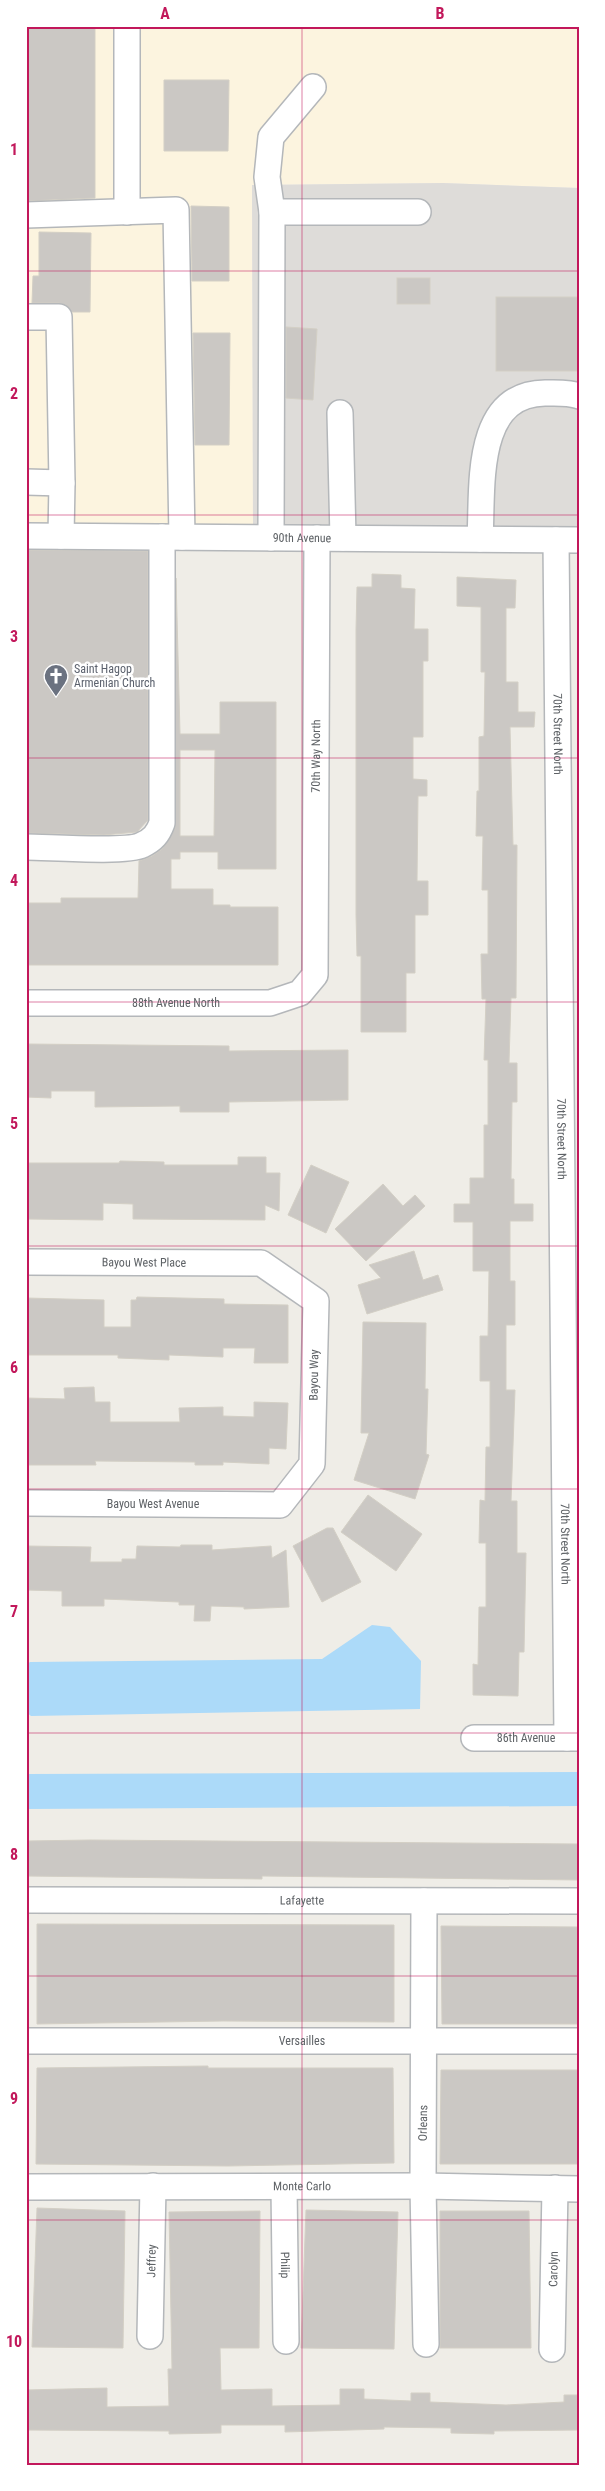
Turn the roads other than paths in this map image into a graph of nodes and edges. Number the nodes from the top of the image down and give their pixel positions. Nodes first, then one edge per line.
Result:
1 (127, 26) edge
2 (313, 87) dead end
3 (127, 212) junction
4 (272, 212) junction
5 (418, 212) dead end
6 (26, 215) edge
7 (26, 317) edge
8 (579, 396) edge
9 (340, 412) dead end
10 (26, 482) edge
11 (62, 483) junction
12 (26, 536) edge
13 (62, 536) junction
14 (172, 537) junction
15 (272, 538) junction
16 (317, 538) junction
17 (343, 538) junction
18 (480, 539) junction
19 (567, 540) edge
20 (26, 847) edge
21 (315, 975) joint
22 (26, 1003) edge
23 (570, 1032) edge
24 (26, 1262) edge
25 (261, 1263) joint
26 (26, 1504) edge
27 (280, 1505) joint
28 (474, 1738) dead end
29 (573, 1738) edge
30 (26, 1900) edge
31 (424, 1901) junction
32 (579, 1901) edge
33 (424, 2040) junction
34 (579, 2040) edge
35 (26, 2041) edge
36 (153, 2186) junction
37 (422, 2186) junction
38 (26, 2187) edge
39 (284, 2187) junction
40 (567, 2188) edge
41 (150, 2336) dead end
42 (286, 2341) dead end
43 (426, 2344) dead end
44 (552, 2348) dead end

1 - 3 street
2 - 4 street
3 - 6 street
3 - 14 street
4 - 5 street
4 - 15 street
7 - 11 street
8 - 18 street
9 - 17 street
10 - 11 street
11 - 13 street
12 - 13 street, 90th Avenue
13 - 14 street, 90th Avenue
14 - 15 street, 90th Avenue
14 - 20 street
15 - 16 street, 90th Avenue
16 - 17 street, 90th Avenue
16 - 21 street, 70th Way North
17 - 18 street, 90th Avenue
18 - 19 street, 90th Avenue
19 - 23 street, 70th Street North
21 - 22 street, 88th Avenue North
23 - 29 street, 70th Street North
24 - 25 street, Bayou West Place
25 - 27 street, Bayou Way
26 - 27 street, Bayou West Avenue
28 - 29 street, 86th Avenue
30 - 31 street, Lafayette
31 - 32 street, Lafayette
31 - 33 street, Orleans
33 - 34 street, Versailles
33 - 35 street, Versailles
33 - 37 street, Orleans
36 - 38 street, Monte Carlo
36 - 39 street, Monte Carlo
36 - 41 street, Jeffrey
37 - 39 street, Monte Carlo
37 - 40 street, Monte Carlo
37 - 43 street, Orleans
39 - 42 street, Philip
40 - 44 street, Carolyn

